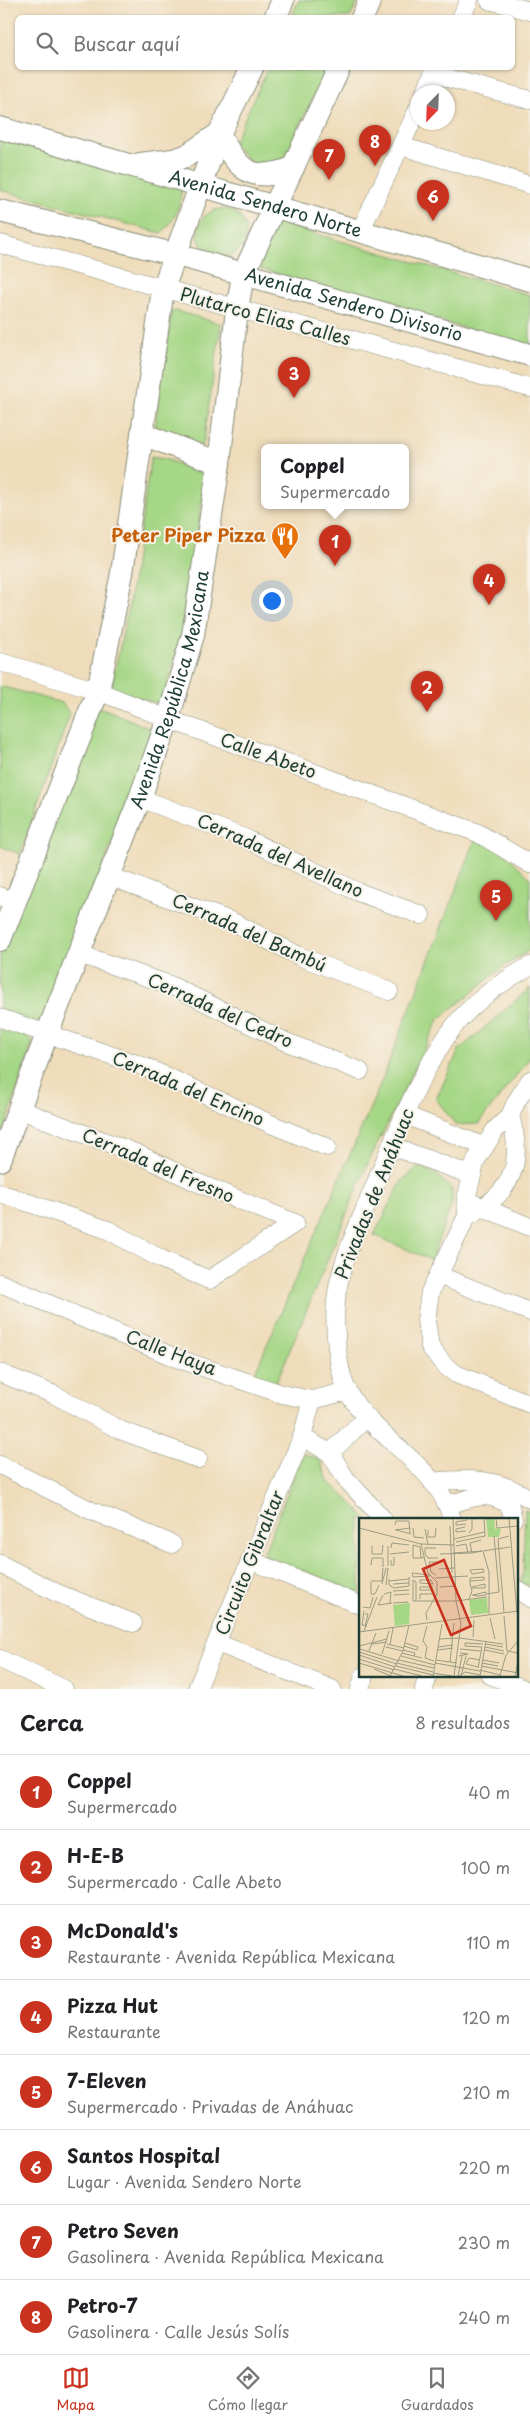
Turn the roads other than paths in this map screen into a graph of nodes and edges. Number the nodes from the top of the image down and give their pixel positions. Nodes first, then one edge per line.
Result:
1 (283, 0) edge
2 (370, 0) edge
3 (469, 0) edge
4 (489, 0) edge
5 (530, 11) edge
6 (276, 15) edge
7 (363, 15) edge
8 (462, 15) edge
9 (251, 70) edge
10 (338, 70) edge
11 (435, 71) edge
12 (428, 85) edge
13 (530, 100) edge
14 (410, 125) edge
15 (0, 128) edge
16 (219, 134) junction
17 (400, 146) junction
18 (133, 165) junction
19 (293, 168) junction
20 (530, 185) edge
21 (201, 186) junction
22 (274, 206) junction
23 (0, 211) edge
24 (360, 232) junction
25 (0, 244) edge
26 (177, 255) junction
27 (243, 275) junction
28 (530, 280) edge
29 (163, 289) junction
30 (237, 310) junction
31 (530, 354) edge
32 (530, 388) edge
33 (142, 434) junction
34 (219, 463) junction
35 (0, 662) edge
36 (98, 691) junction
37 (168, 719) junction
38 (140, 798) junction
39 (530, 864) edge
40 (109, 876) junction
41 (7, 899) edge
42 (421, 915) dead end
43 (0, 940) edge
44 (78, 954) junction
45 (530, 966) edge
46 (389, 991) dead end
47 (0, 1018) edge
48 (47, 1034) junction
49 (360, 1071) dead end
50 (530, 1080) edge
51 (20, 1110) junction
52 (405, 1116) junction
53 (510, 1116) junction
54 (496, 1129) junction
55 (523, 1139) edge
56 (391, 1146) junction
57 (483, 1146) junction
58 (327, 1147) dead end
59 (0, 1160) edge
60 (471, 1175) junction
61 (0, 1192) edge
62 (467, 1207) junction
63 (484, 1208) junction
64 (530, 1227) edge
65 (438, 1275) junction
66 (0, 1283) edge
67 (530, 1312) edge
68 (0, 1374) edge
69 (348, 1391) junction
70 (312, 1400) junction
71 (530, 1404) edge
72 (367, 1417) junction
73 (302, 1437) junction
74 (330, 1453) junction
75 (198, 1459) dead end
76 (0, 1465) edge
77 (432, 1482) junction
78 (530, 1499) edge
79 (450, 1512) edge
80 (382, 1518) edge
81 (513, 1518) edge
82 (172, 1544) dead end
83 (250, 1560) junction
84 (0, 1564) edge
85 (518, 1590) edge
86 (530, 1598) edge
87 (359, 1605) edge
88 (133, 1623) dead end
89 (217, 1643) junction
90 (0, 1659) edge
91 (364, 1676) edge
92 (428, 1676) edge
93 (489, 1676) edge
94 (492, 1676) edge
95 (64, 1689) edge
96 (196, 1689) edge
97 (332, 1689) edge
98 (360, 1689) edge
99 (424, 1689) edge
100 (485, 1689) edge
101 (524, 1689) edge

1 - 6 main road
2 - 7 main road
3 - 8 street
4 - 5 street
9 - 16 main road
10 - 19 main road, Avenida República Mexicana
11 - 12 street
11 - 13 street
14 - 17 street
15 - 18 main road, Avenida Sendero Norte
16 - 18 main road
16 - 19 main road
16 - 21 main road
17 - 20 street
17 - 24 street
18 - 21 main road, Avenida Sendero Norte
19 - 22 main road, Avenida República Mexicana
21 - 22 main road, Avenida Sendero Norte
21 - 26 main road
22 - 24 main road, Avenida Sendero Norte
22 - 27 main road, Avenida República Mexicana
23 - 26 main road
24 - 28 main road, Avenida Sendero Norte
25 - 29 street, Plutarco Elias Calles
26 - 27 main road, Avenida Sendero Divisorio
26 - 29 main road
27 - 30 main road, Avenida República Mexicana
27 - 31 main road, Avenida Sendero Divisorio
29 - 30 street, Plutarco Elias Calles
29 - 33 main road
30 - 32 street, Plutarco Elias Calles
30 - 34 main road, Avenida República Mexicana
33 - 34 main road
33 - 36 main road
34 - 37 main road, Avenida República Mexicana
35 - 36 street, Calle Abeto
36 - 37 street, Calle Abeto
36 - 41 main road
37 - 38 main road, Avenida República Mexicana
37 - 39 street, Calle Abeto
38 - 40 main road, Avenida República Mexicana
38 - 42 street, Cerrada del Avellano
40 - 44 main road, Avenida República Mexicana
40 - 46 street, Cerrada del Bambú
41 - 43 main road
44 - 48 main road, Avenida República Mexicana
44 - 49 street, Cerrada del Cedro
45 - 52 street, Privadas de Anáhuac
47 - 48 street, Cerrada del Encino
48 - 51 main road, Avenida República Mexicana
48 - 58 street, Cerrada del Encino
50 - 53 street
51 - 59 main road, Avenida República Mexicana
51 - 61 street, Cerrada del Fresno
52 - 56 street, Privadas de Anáhuac
52 - 57 street
53 - 54 street
53 - 55 street
54 - 55 street
54 - 57 street
55 - 63 street
56 - 60 street
56 - 69 street, Privadas de Anáhuac
57 - 60 street
60 - 62 street
62 - 63 street
62 - 65 street
63 - 64 street
65 - 67 street
65 - 71 street
66 - 70 street, Calle Haya
68 - 75 street
69 - 70 street, Calle Haya
69 - 72 street, Privadas de Anáhuac
70 - 73 street, Circuito Gibraltar
72 - 74 street
72 - 77 street, Privadas de Anáhuac
73 - 74 street
73 - 83 street, Circuito Gibraltar
74 - 80 street
76 - 82 street
77 - 78 street
77 - 79 street, Privadas de Anáhuac
79 - 81 street
83 - 87 street
83 - 89 street, Circuito Gibraltar
84 - 88 street
85 - 86 street
89 - 96 street, Circuito Gibraltar
89 - 97 street
90 - 95 street
91 - 98 street
92 - 99 street
93 - 100 street
94 - 101 street

